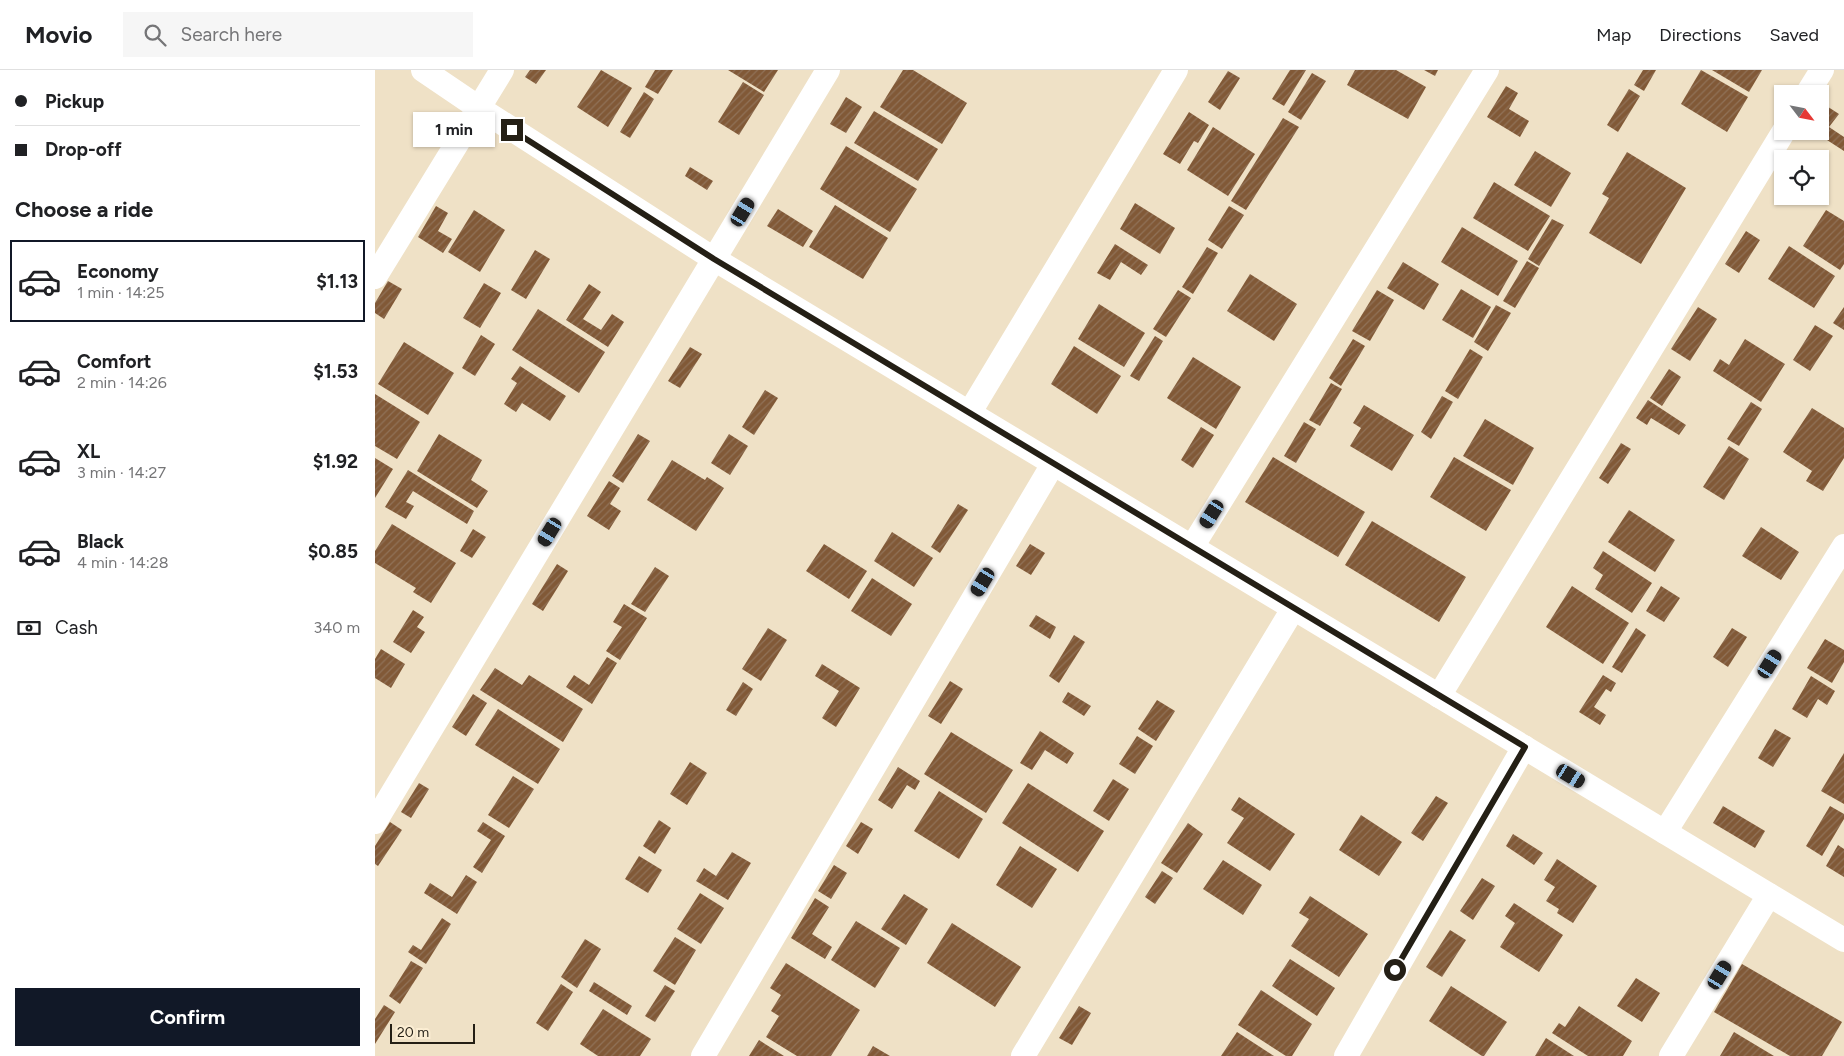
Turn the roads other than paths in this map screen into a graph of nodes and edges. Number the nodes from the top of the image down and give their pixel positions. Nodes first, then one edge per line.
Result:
1 (423, 70) edge
2 (502, 70) edge
3 (829, 70) edge
4 (1176, 70) edge
5 (1487, 70) edge
6 (1822, 70) edge
7 (1813, 85) edge
8 (479, 108) junction
9 (1779, 140) edge
10 (714, 259) junction
11 (375, 277) edge
12 (970, 412) junction
13 (1053, 464) junction
14 (1844, 546) edge
15 (1191, 547) junction
16 (1293, 608) junction
17 (1439, 696) junction
18 (1525, 747) junction
19 (375, 822) edge
20 (1665, 832) junction
21 (1769, 895) junction
22 (1844, 940) edge
23 (703, 1056) edge
24 (1023, 1056) edge
25 (1346, 1056) edge
26 (1671, 1056) edge

1 - 8 street
2 - 8 street
3 - 10 street
4 - 12 street
5 - 15 street
6 - 7 street
8 - 10 street
8 - 11 street
9 - 17 street
10 - 12 street
10 - 19 street
12 - 13 street
13 - 15 street
13 - 23 street
14 - 20 street
15 - 16 street
16 - 17 street
16 - 24 street
17 - 18 street
18 - 20 street
18 - 25 street
20 - 21 street
21 - 22 street
21 - 26 street

